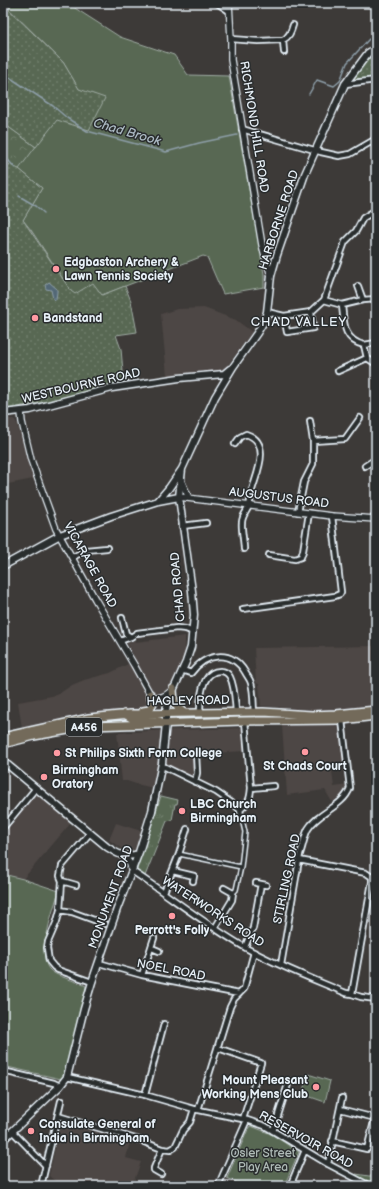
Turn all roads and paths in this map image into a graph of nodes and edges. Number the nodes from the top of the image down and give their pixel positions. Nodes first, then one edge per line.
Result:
1 (217, 3) edge
2 (230, 3) edge
3 (229, 11) junction
4 (293, 25) dead end
5 (232, 39) junction
6 (283, 40) junction
7 (376, 48) edge
8 (284, 52) dead end
9 (376, 80) edge
10 (345, 84) junction
11 (242, 129) junction
12 (375, 139) edge
13 (376, 146) edge
14 (316, 150) junction
15 (376, 210) edge
16 (271, 276) junction
17 (358, 286) dead end
18 (324, 300) junction
19 (363, 300) junction
20 (376, 300) edge
21 (342, 305) junction
22 (267, 312) junction
23 (311, 312) junction
24 (284, 316) junction
25 (376, 343) edge
26 (364, 345) junction
27 (367, 358) junction
28 (376, 364) edge
29 (338, 371) dead end
30 (225, 376) junction
31 (21, 412) junction
32 (3, 414) edge
33 (360, 418) dead end
34 (310, 420) dead end
35 (313, 442) junction
36 (235, 444) dead end
37 (376, 459) edge
38 (365, 466) dead end
39 (182, 469) junction
40 (180, 478) junction
41 (183, 499) junction
42 (158, 501) junction
43 (249, 506) junction
44 (298, 512) junction
45 (309, 513) junction
46 (332, 516) junction
47 (376, 519) edge
48 (206, 523) dead end
49 (182, 526) junction
50 (60, 535) junction
51 (106, 548) dead end
52 (244, 549) dead end
53 (269, 555) dead end
54 (73, 558) junction
55 (3, 566) edge
56 (243, 609) dead end
57 (122, 618) dead end
58 (193, 632) junction
59 (131, 637) junction
60 (120, 641) junction
61 (182, 670) junction
62 (173, 689) junction
63 (150, 694) junction
64 (376, 710) edge
65 (166, 712) junction
66 (183, 712) junction
67 (200, 712) junction
68 (236, 712) junction
69 (254, 712) junction
70 (366, 712) junction
71 (137, 713) junction
72 (124, 714) junction
73 (376, 715) edge
74 (342, 720) junction
75 (243, 721) junction
76 (90, 722) junction
77 (166, 724) junction
78 (3, 737) edge
79 (3, 744) edge
80 (196, 753) dead end
81 (3, 761) edge
82 (162, 766) junction
83 (195, 782) junction
84 (274, 786) dead end
85 (36, 788) junction
86 (251, 788) junction
87 (237, 809) junction
88 (3, 828) edge
89 (187, 829) dead end
90 (90, 833) junction
91 (138, 854) junction
92 (179, 854) junction
93 (124, 856) junction
94 (299, 860) junction
95 (241, 867) junction
96 (132, 871) junction
97 (172, 871) junction
98 (62, 881) junction
99 (193, 881) dead end
100 (261, 884) dead end
101 (76, 885) dead end
102 (224, 888) dead end
103 (164, 892) junction
104 (233, 893) junction
105 (60, 910) junction
106 (105, 924) dead end
107 (215, 928) junction
108 (154, 938) dead end
109 (244, 947) junction
110 (152, 948) junction
111 (159, 951) dead end
112 (254, 952) junction
113 (99, 963) junction
114 (281, 965) junction
115 (142, 975) junction
116 (92, 982) junction
117 (239, 994) junction
118 (352, 994) junction
119 (376, 999) edge
120 (164, 1024) dead end
121 (218, 1048) junction
122 (3, 1072) edge
123 (67, 1077) junction
124 (289, 1081) dead end
125 (60, 1086) junction
126 (145, 1096) junction
127 (342, 1098) dead end
128 (61, 1101) dead end
129 (196, 1109) junction
130 (340, 1110) junction
131 (58, 1116) junction
132 (245, 1119) junction
133 (273, 1131) junction
134 (13, 1132) junction
135 (3, 1140) edge
136 (332, 1141) junction
137 (162, 1149) junction
138 (305, 1150) junction
139 (328, 1164) junction
140 (46, 1166) junction
141 (161, 1174) dead end
142 (41, 1186) edge
143 (218, 1186) edge
144 (290, 1186) edge
145 (370, 1186) edge

1 - 3 street
2 - 3 street, RICHMOND HILL ROAD
3 - 5 street, RICHMOND HILL ROAD
4 - 6 street
5 - 6 street
5 - 11 street, RICHMOND HILL ROAD
6 - 8 street
7 - 10 main road, HARBORNE ROAD
9 - 10 street
10 - 14 main road, HARBORNE ROAD
11 - 14 street
11 - 16 street, RICHMOND HILL ROAD
12 - 13 street
12 - 14 street
14 - 16 main road, HARBORNE ROAD
15 - 18 street
16 - 22 main road, HARBORNE ROAD
17 - 19 street
18 - 21 street
18 - 23 street
19 - 20 street
19 - 21 street
21 - 26 street
22 - 24 street
22 - 30 main road, HARBORNE ROAD
23 - 24 street
23 - 24 street
25 - 26 street
26 - 27 street
27 - 28 street
27 - 29 street
30 - 31 main road, WESTBOURNE ROAD
30 - 39 main road, HARBORNE ROAD
31 - 32 main road, WESTBOURNE ROAD
31 - 50 street, VICARAGE ROAD
33 - 35 street
34 - 35 street
35 - 44 street
36 - 43 street
37 - 38 street
39 - 40 main road, HARBORNE ROAD
39 - 42 main road, HARBORNE ROAD
40 - 41 main road, HARBORNE ROAD
40 - 41 street
41 - 42 main road
41 - 43 street, AUGUSTUS ROAD
41 - 49 main road, CHAD ROAD
42 - 50 main road
43 - 44 street, AUGUSTUS ROAD
43 - 52 street
44 - 45 street, AUGUSTUS ROAD
45 - 46 street, AUGUSTUS ROAD
45 - 53 street
46 - 47 street, AUGUSTUS ROAD
46 - 56 street
48 - 49 street
49 - 58 main road, CHAD ROAD
50 - 54 street, VICARAGE ROAD
50 - 55 main road
51 - 54 street
54 - 60 street, VICARAGE ROAD
57 - 59 street
58 - 59 street
58 - 61 main road, CHAD ROAD
59 - 60 street
60 - 63 street, VICARAGE ROAD
61 - 62 main road, CHAD ROAD
61 - 69 street
62 - 63 street
62 - 65 main road, CHAD ROAD
62 - 66 highway
63 - 71 highway
64 - 70 highway, HAGLEY ROAD / A456
65 - 66 highway, HAGLEY ROAD / A456
65 - 71 highway, HAGLEY ROAD / A456
65 - 77 main road, MONUMENT ROAD
66 - 67 highway, HAGLEY ROAD / A456
67 - 68 highway, HAGLEY ROAD / A456
67 - 68 street
68 - 69 highway, HAGLEY ROAD / A456
68 - 75 highway
69 - 70 highway, HAGLEY ROAD / A456
70 - 73 main road
71 - 72 highway, HAGLEY ROAD / A456
72 - 76 highway, HAGLEY ROAD / A456
72 - 77 highway
73 - 74 highway, HAGLEY ROAD / A456
74 - 75 highway, HAGLEY ROAD / A456
74 - 94 street, STIRLING ROAD
75 - 77 highway, HAGLEY ROAD / A456
75 - 86 street
76 - 77 highway, HAGLEY ROAD / A456
76 - 78 highway, HAGLEY ROAD / A456
76 - 79 highway, HAGLEY ROAD / A456
77 - 82 main road, MONUMENT ROAD
80 - 83 street
81 - 85 main road
82 - 83 street
82 - 91 main road, MONUMENT ROAD
83 - 87 street
84 - 86 street
85 - 88 street
85 - 90 main road
86 - 87 street
87 - 95 street
89 - 92 street
90 - 93 main road
90 - 98 street
91 - 93 main road
91 - 96 main road, MONUMENT ROAD
92 - 95 street
92 - 97 street
93 - 96 main road
94 - 114 street, STIRLING ROAD
94 - 118 street
95 - 104 street
96 - 103 street, WATERWORKS ROAD
96 - 113 main road, MONUMENT ROAD
97 - 99 street
97 - 103 street
98 - 101 street
98 - 105 street
100 - 109 street
102 - 104 street
103 - 107 street, WATERWORKS ROAD
104 - 107 street
105 - 106 street
105 - 116 street
107 - 109 street, WATERWORKS ROAD
108 - 110 street
109 - 112 street, WATERWORKS ROAD
110 - 111 street
110 - 115 street
112 - 114 street, WATERWORKS ROAD
112 - 117 street
113 - 115 street, NOEL ROAD
113 - 116 main road, MONUMENT ROAD
114 - 118 street, WATERWORKS ROAD
115 - 117 street, NOEL ROAD
116 - 123 main road, MONUMENT ROAD
117 - 121 street
118 - 119 street, WATERWORKS ROAD
120 - 126 street
121 - 129 street
121 - 132 street
122 - 125 street
123 - 125 main road, MONUMENT ROAD
123 - 126 street, RESERVOIR ROAD
124 - 133 street
125 - 134 main road, MONUMENT ROAD
126 - 129 street, RESERVOIR ROAD
127 - 130 street
128 - 131 street
129 - 132 street, RESERVOIR ROAD
129 - 137 street
130 - 136 street
130 - 136 street
131 - 137 street
131 - 140 street
132 - 133 street, RESERVOIR ROAD
132 - 143 street
133 - 138 street, RESERVOIR ROAD
134 - 135 main road, MONUMENT ROAD
134 - 140 street
136 - 139 street
137 - 141 street
138 - 139 street, RESERVOIR ROAD
138 - 144 street
139 - 145 street, RESERVOIR ROAD
140 - 142 street

